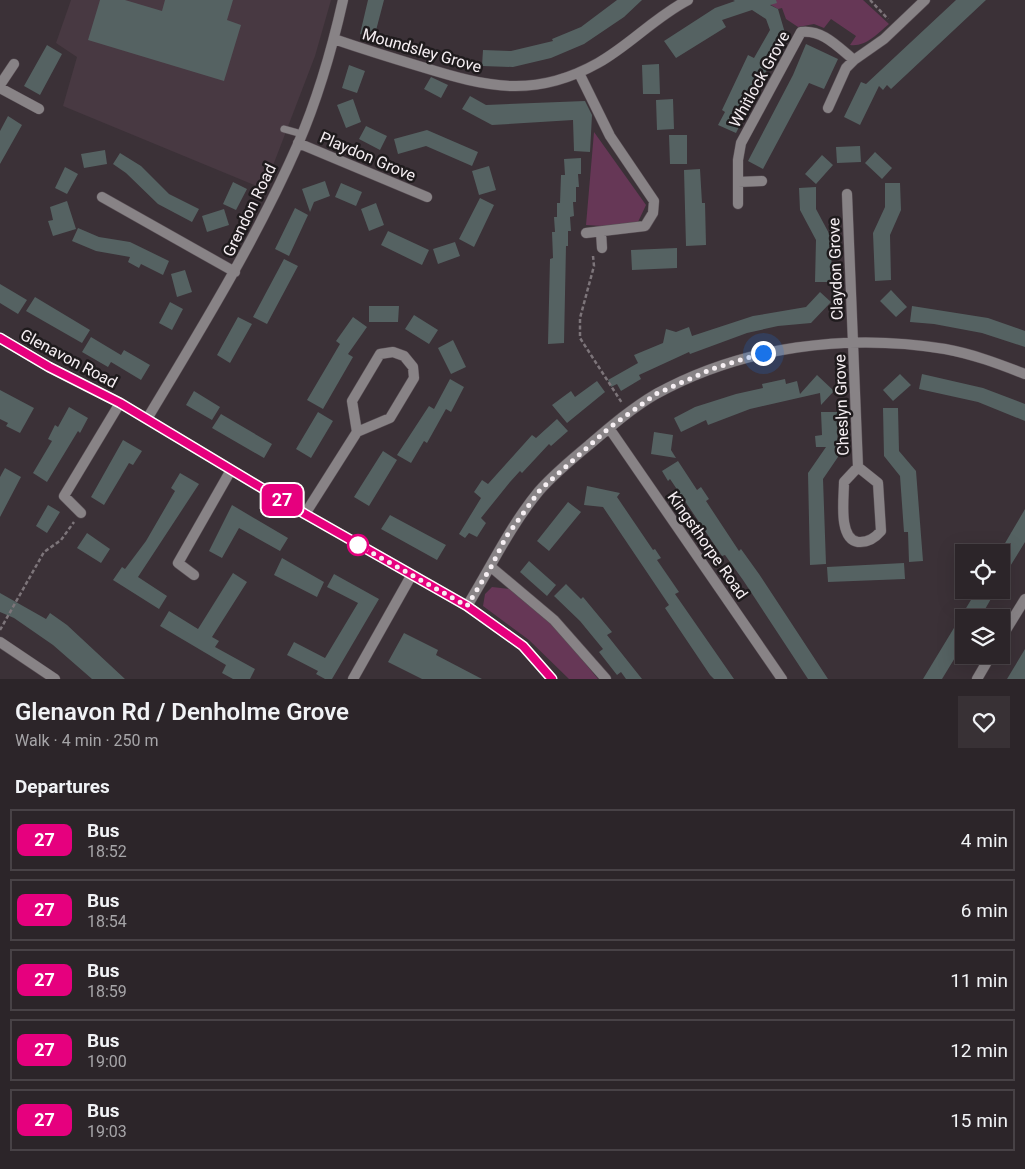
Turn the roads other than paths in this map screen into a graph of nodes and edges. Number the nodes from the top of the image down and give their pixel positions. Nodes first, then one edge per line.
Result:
1 (343, 0) edge
2 (688, 0) edge
3 (925, 0) edge
4 (334, 40) junction
5 (854, 60) junction
6 (14, 64) dead end
7 (579, 73) junction
8 (0, 86) edge
9 (828, 108) dead end
10 (39, 109) dead end
11 (284, 129) dead end
12 (300, 138) junction
13 (762, 181) dead end
14 (738, 182) junction
15 (847, 194) dead end
16 (102, 197) dead end
17 (427, 197) dead end
18 (738, 204) dead end
19 (602, 232) junction
20 (586, 233) dead end
21 (598, 249) road end
22 (235, 272) junction
23 (0, 338) edge
24 (854, 342) junction
25 (1025, 374) edge
26 (120, 403) junction
27 (147, 419) junction
28 (609, 428) junction
29 (357, 432) junction
30 (858, 467) junction
31 (231, 470) junction
32 (81, 513) road end
33 (305, 514) junction
34 (491, 567) junction
35 (194, 575) dead end
36 (411, 576) junction
37 (1025, 599) edge
38 (467, 606) junction
39 (1010, 623) edge
40 (0, 642) edge
41 (986, 664) edge
42 (55, 679) edge
43 (353, 679) edge
44 (552, 679) edge
45 (606, 679) edge
46 (782, 679) edge
47 (977, 679) edge

1 - 4 street, Grendon Road
2 - 7 street, Moundsley Grove
3 - 5 street
4 - 7 street, Moundsley Grove
4 - 12 street, Grendon Road
5 - 9 street
5 - 14 street, Whitlock Grove
6 - 8 street
7 - 19 street
8 - 10 street
11 - 12 lane
12 - 17 street, Playdon Grove
12 - 22 street, Grendon Road
13 - 14 street
14 - 18 street, Whitlock Grove
15 - 24 street, Claydon Grove
16 - 22 street
19 - 20 street
19 - 21 street
22 - 27 street, Grendon Road
23 - 26 street, Glenavon Road
24 - 25 street
24 - 28 street
24 - 30 street, Cheslyn Grove
26 - 27 street, Glenavon Road
26 - 32 street
27 - 31 street, Glenavon Road
28 - 34 street
28 - 46 street, Kingsthorpe Road
29 - 29 street
29 - 33 street
30 - 30 street, Cheslyn Grove
31 - 33 street, Glenavon Road
31 - 35 street
33 - 36 street, Glenavon Road
34 - 38 street
34 - 45 street
36 - 38 street, Glenavon Road
36 - 43 street
37 - 39 street
38 - 44 street, Glenavon Road
40 - 42 street
41 - 47 street

